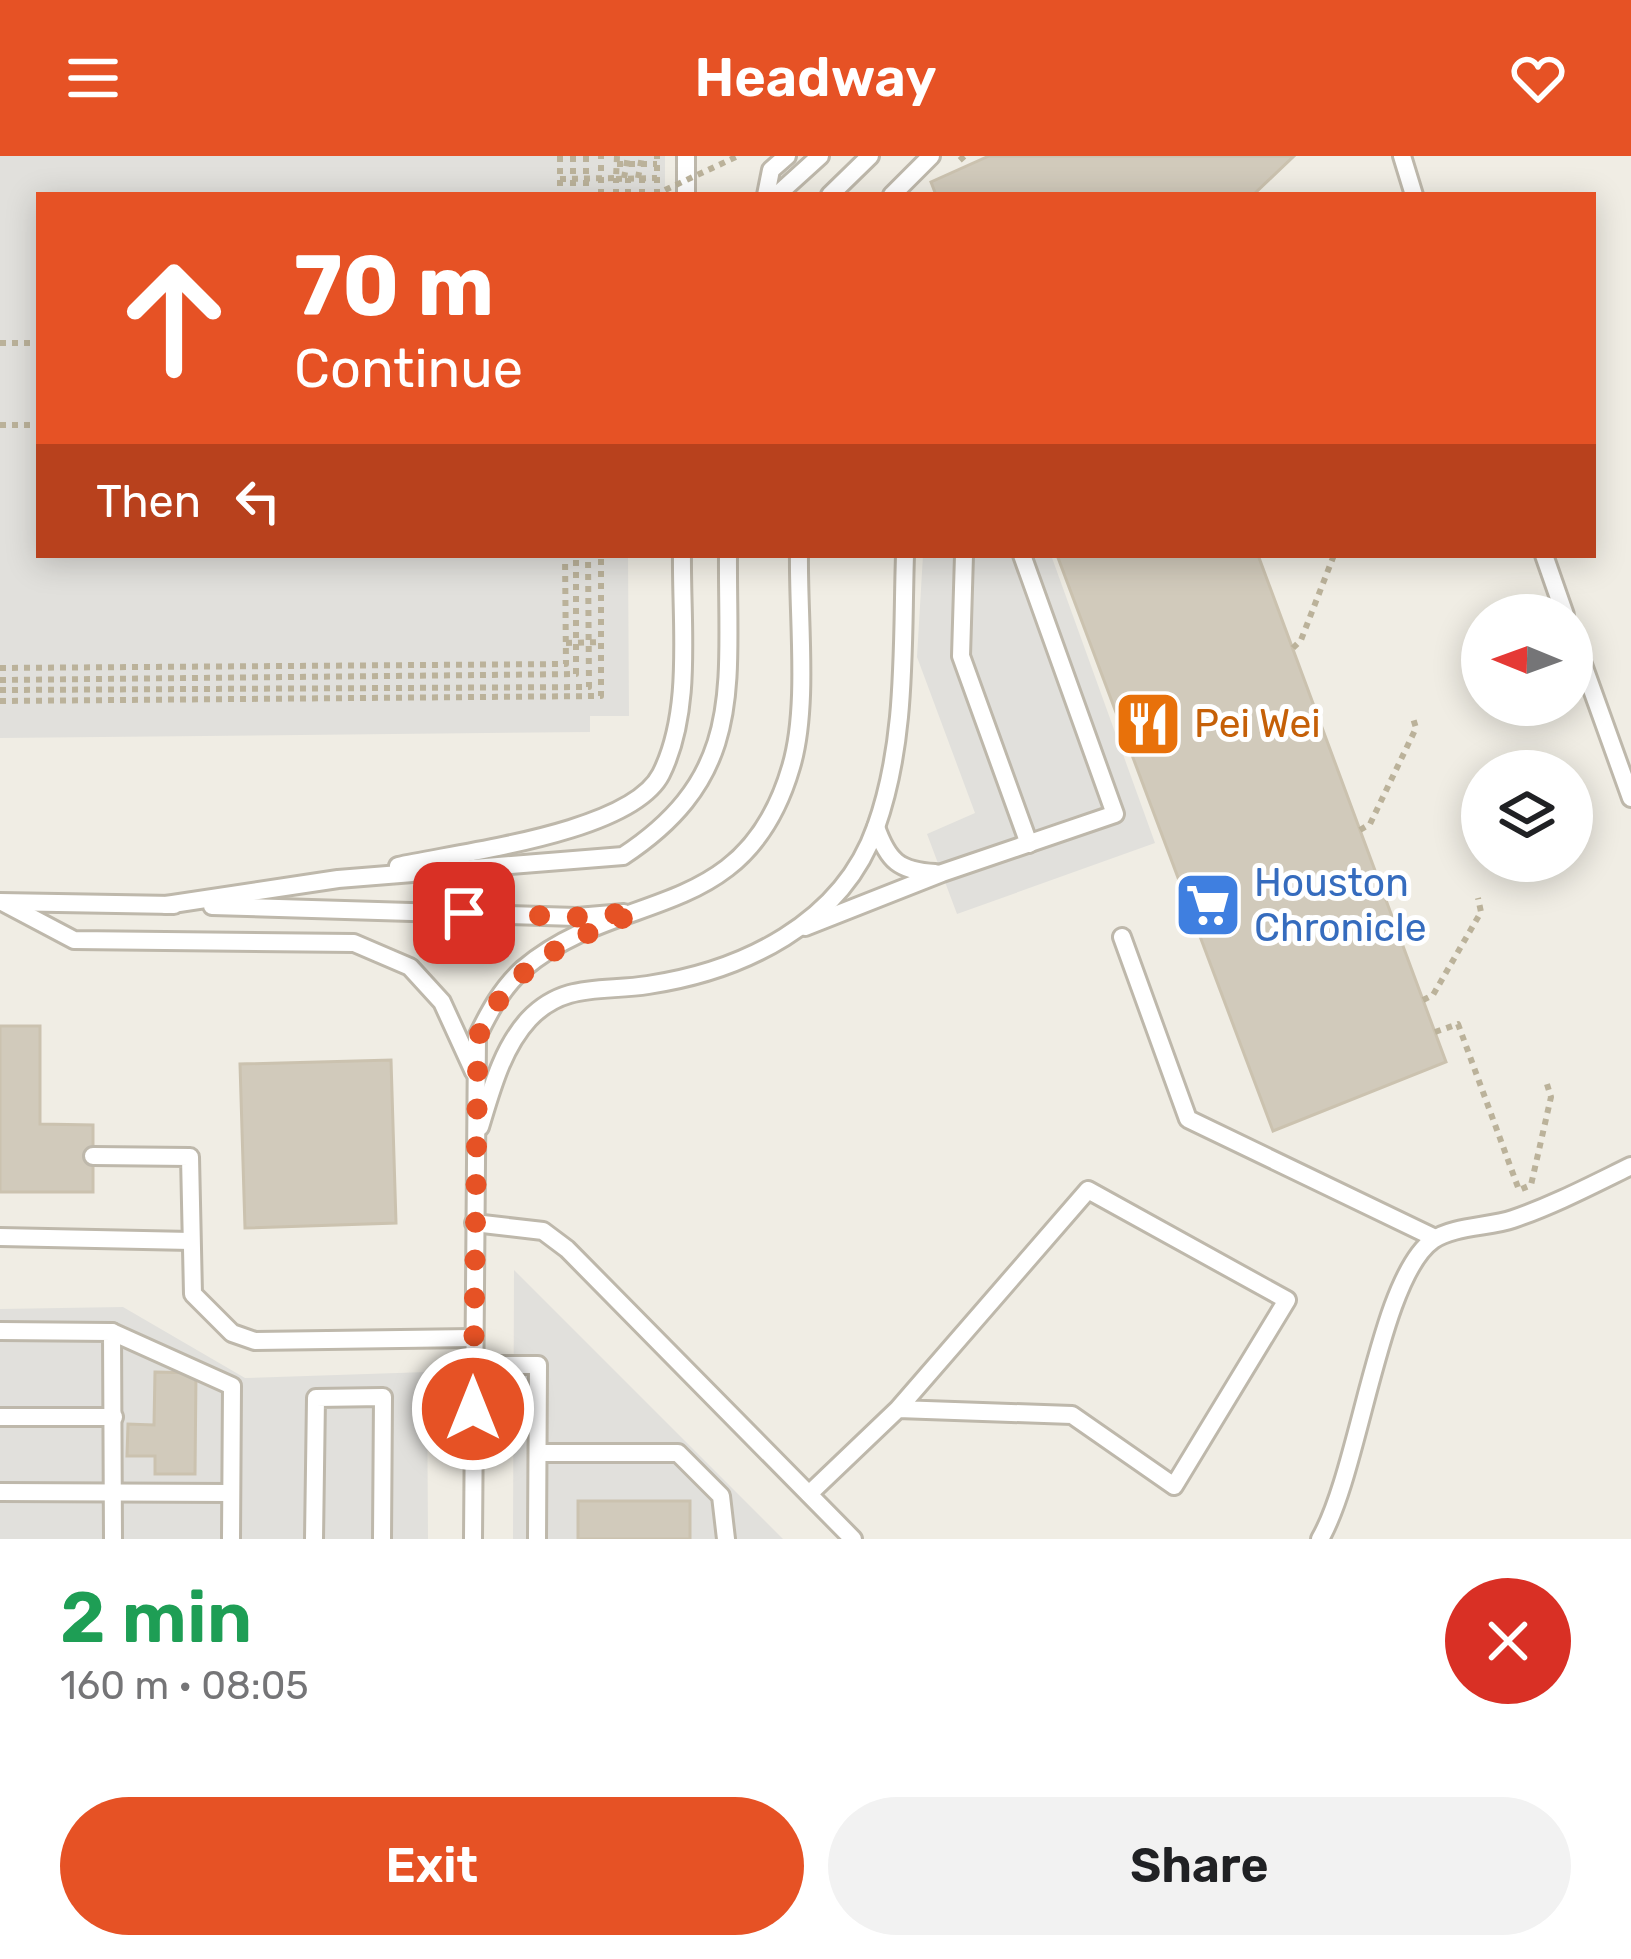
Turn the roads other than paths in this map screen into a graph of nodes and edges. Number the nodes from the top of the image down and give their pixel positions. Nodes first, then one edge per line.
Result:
1 (686, 156) edge
2 (787, 156) edge
3 (820, 156) edge
4 (870, 156) edge
5 (918, 156) edge
6 (931, 156) edge
7 (1402, 156) edge
8 (686, 192) edge
9 (767, 192) edge
10 (780, 192) edge
11 (833, 192) edge
12 (895, 192) edge
13 (1413, 192) edge
14 (682, 558) edge
15 (728, 558) edge
16 (799, 558) edge
17 (905, 558) edge
18 (964, 558) edge
19 (1023, 558) edge
20 (1545, 558) edge
21 (1558, 594) edge
22 (1593, 692) edge
23 (1631, 798) edge
24 (876, 827) junction
25 (1029, 844) junction
26 (942, 873) junction
27 (338, 879) junction
28 (1, 902) edge
29 (166, 905) junction
30 (637, 912) junction
31 (796, 931) junction
32 (1122, 937) dead end
33 (474, 1073) junction
34 (474, 1145) junction
35 (93, 1156) dead end
36 (1631, 1166) edge
37 (474, 1223) junction
38 (0, 1237) edge
39 (1435, 1238) junction
40 (191, 1241) junction
41 (0, 1331) edge
42 (112, 1332) junction
43 (473, 1338) junction
44 (473, 1366) junction
45 (898, 1409) junction
46 (0, 1417) edge
47 (114, 1417) junction
48 (538, 1453) junction
49 (0, 1492) edge
50 (113, 1492) junction
51 (231, 1492) junction
52 (808, 1494) junction
53 (113, 1539) edge
54 (230, 1539) edge
55 (314, 1539) edge
56 (382, 1539) edge
57 (473, 1539) edge
58 (537, 1539) edge
59 (726, 1539) edge
60 (853, 1539) edge
61 (1320, 1539) edge

1 - 8 lane
2 - 9 lane
3 - 10 lane
4 - 11 lane
5 - 12 lane
6 - 12 lane
7 - 13 lane
14 - 27 lane
15 - 27 lane
16 - 30 lane
17 - 24 lane
18 - 25 lane
19 - 25 lane
20 - 21 lane
22 - 23 lane
24 - 26 lane
24 - 31 lane
25 - 26 lane
26 - 31 lane
27 - 29 lane
28 - 29 lane
28 - 33 lane
29 - 30 lane
30 - 33 lane
31 - 34 lane
32 - 39 lane
33 - 34 lane
34 - 37 lane
35 - 40 lane
36 - 39 lane
37 - 43 lane
37 - 52 lane
38 - 40 lane
39 - 61 lane
40 - 43 lane
41 - 42 lane
42 - 47 lane
42 - 51 lane
43 - 44 lane
44 - 48 lane
44 - 57 lane
45 - 45 lane
45 - 52 lane
46 - 47 lane
47 - 50 lane
48 - 58 lane
48 - 59 lane
49 - 50 lane
50 - 51 lane
50 - 53 lane
51 - 54 lane
52 - 60 lane
55 - 56 lane

